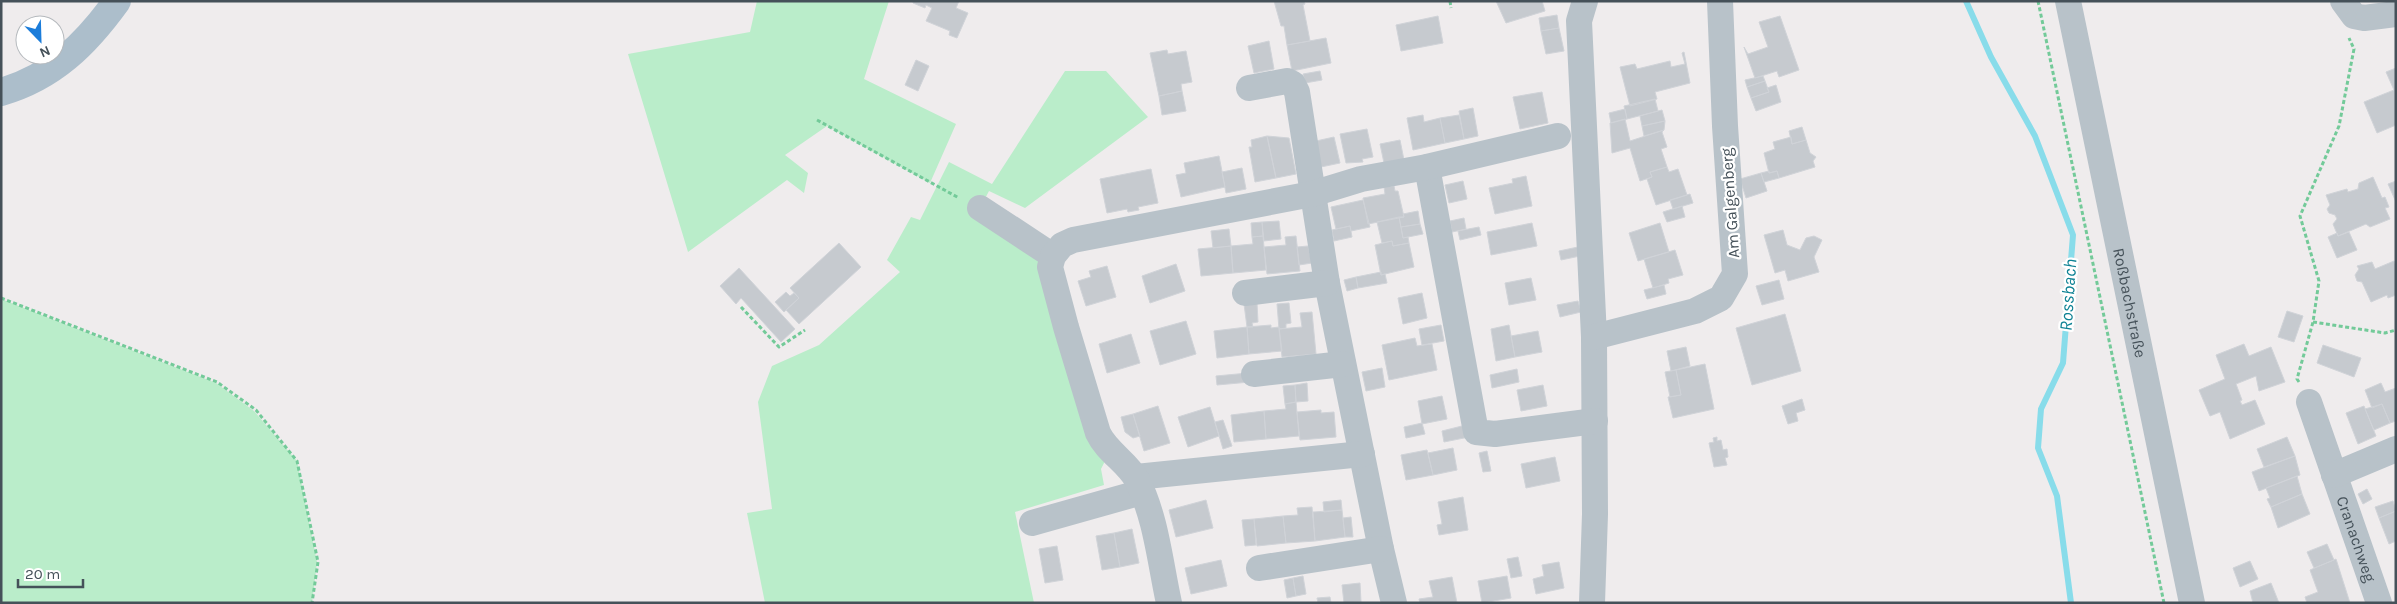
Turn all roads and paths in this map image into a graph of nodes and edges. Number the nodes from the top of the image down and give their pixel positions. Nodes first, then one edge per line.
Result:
1 (117, 1) edge
2 (1450, 1) edge
3 (1585, 1) edge
4 (1720, 1) edge
5 (2038, 1) edge
6 (2068, 1) edge
7 (2346, 7) edge
8 (1451, 8) dead end
9 (2396, 14) edge
10 (1249, 88) dead end
11 (1, 92) edge
12 (817, 120) dead end
13 (1558, 136) dead end
14 (1427, 167) junction
15 (1312, 194) junction
16 (980, 208) joint
17 (1053, 256) junction
18 (1328, 282) junction
19 (1245, 292) dead end
20 (1, 298) edge
21 (741, 307) dead end
22 (2313, 322) junction
23 (805, 330) dead end
24 (2396, 330) edge
25 (1594, 337) junction
26 (1344, 364) junction
27 (1254, 374) dead end
28 (2308, 402) joint
29 (1595, 421) junction
30 (2396, 449) edge
31 (1362, 454) junction
32 (2334, 475) junction
33 (1139, 485) junction
34 (1032, 523) dead end
35 (1381, 549) junction
36 (1259, 568) dead end
37 (312, 603) edge
38 (1168, 603) edge
39 (1394, 603) edge
40 (1592, 603) edge
41 (2164, 603) edge
42 (2192, 603) edge
43 (2379, 603) edge

1 - 11 main road
2 - 8 path
3 - 25 street
4 - 25 street, Am Galgenberg
5 - 41 path
6 - 42 street, Roßbachstraße
7 - 9 street
7 - 22 path
10 - 15 street
12 - 16 path
13 - 14 street
14 - 15 street
14 - 29 street
15 - 17 street
15 - 18 street
16 - 17 street
17 - 33 street
18 - 19 street
18 - 26 street
20 - 37 path
21 - 23 path
22 - 24 path
22 - 28 path
25 - 29 street
26 - 27 street
26 - 31 street
28 - 32 street, Cranachweg
29 - 40 street
30 - 32 street, Cranachweg
31 - 33 street
31 - 35 street
32 - 43 street, Cranachweg
33 - 34 street
33 - 38 street
35 - 36 street
35 - 39 street

